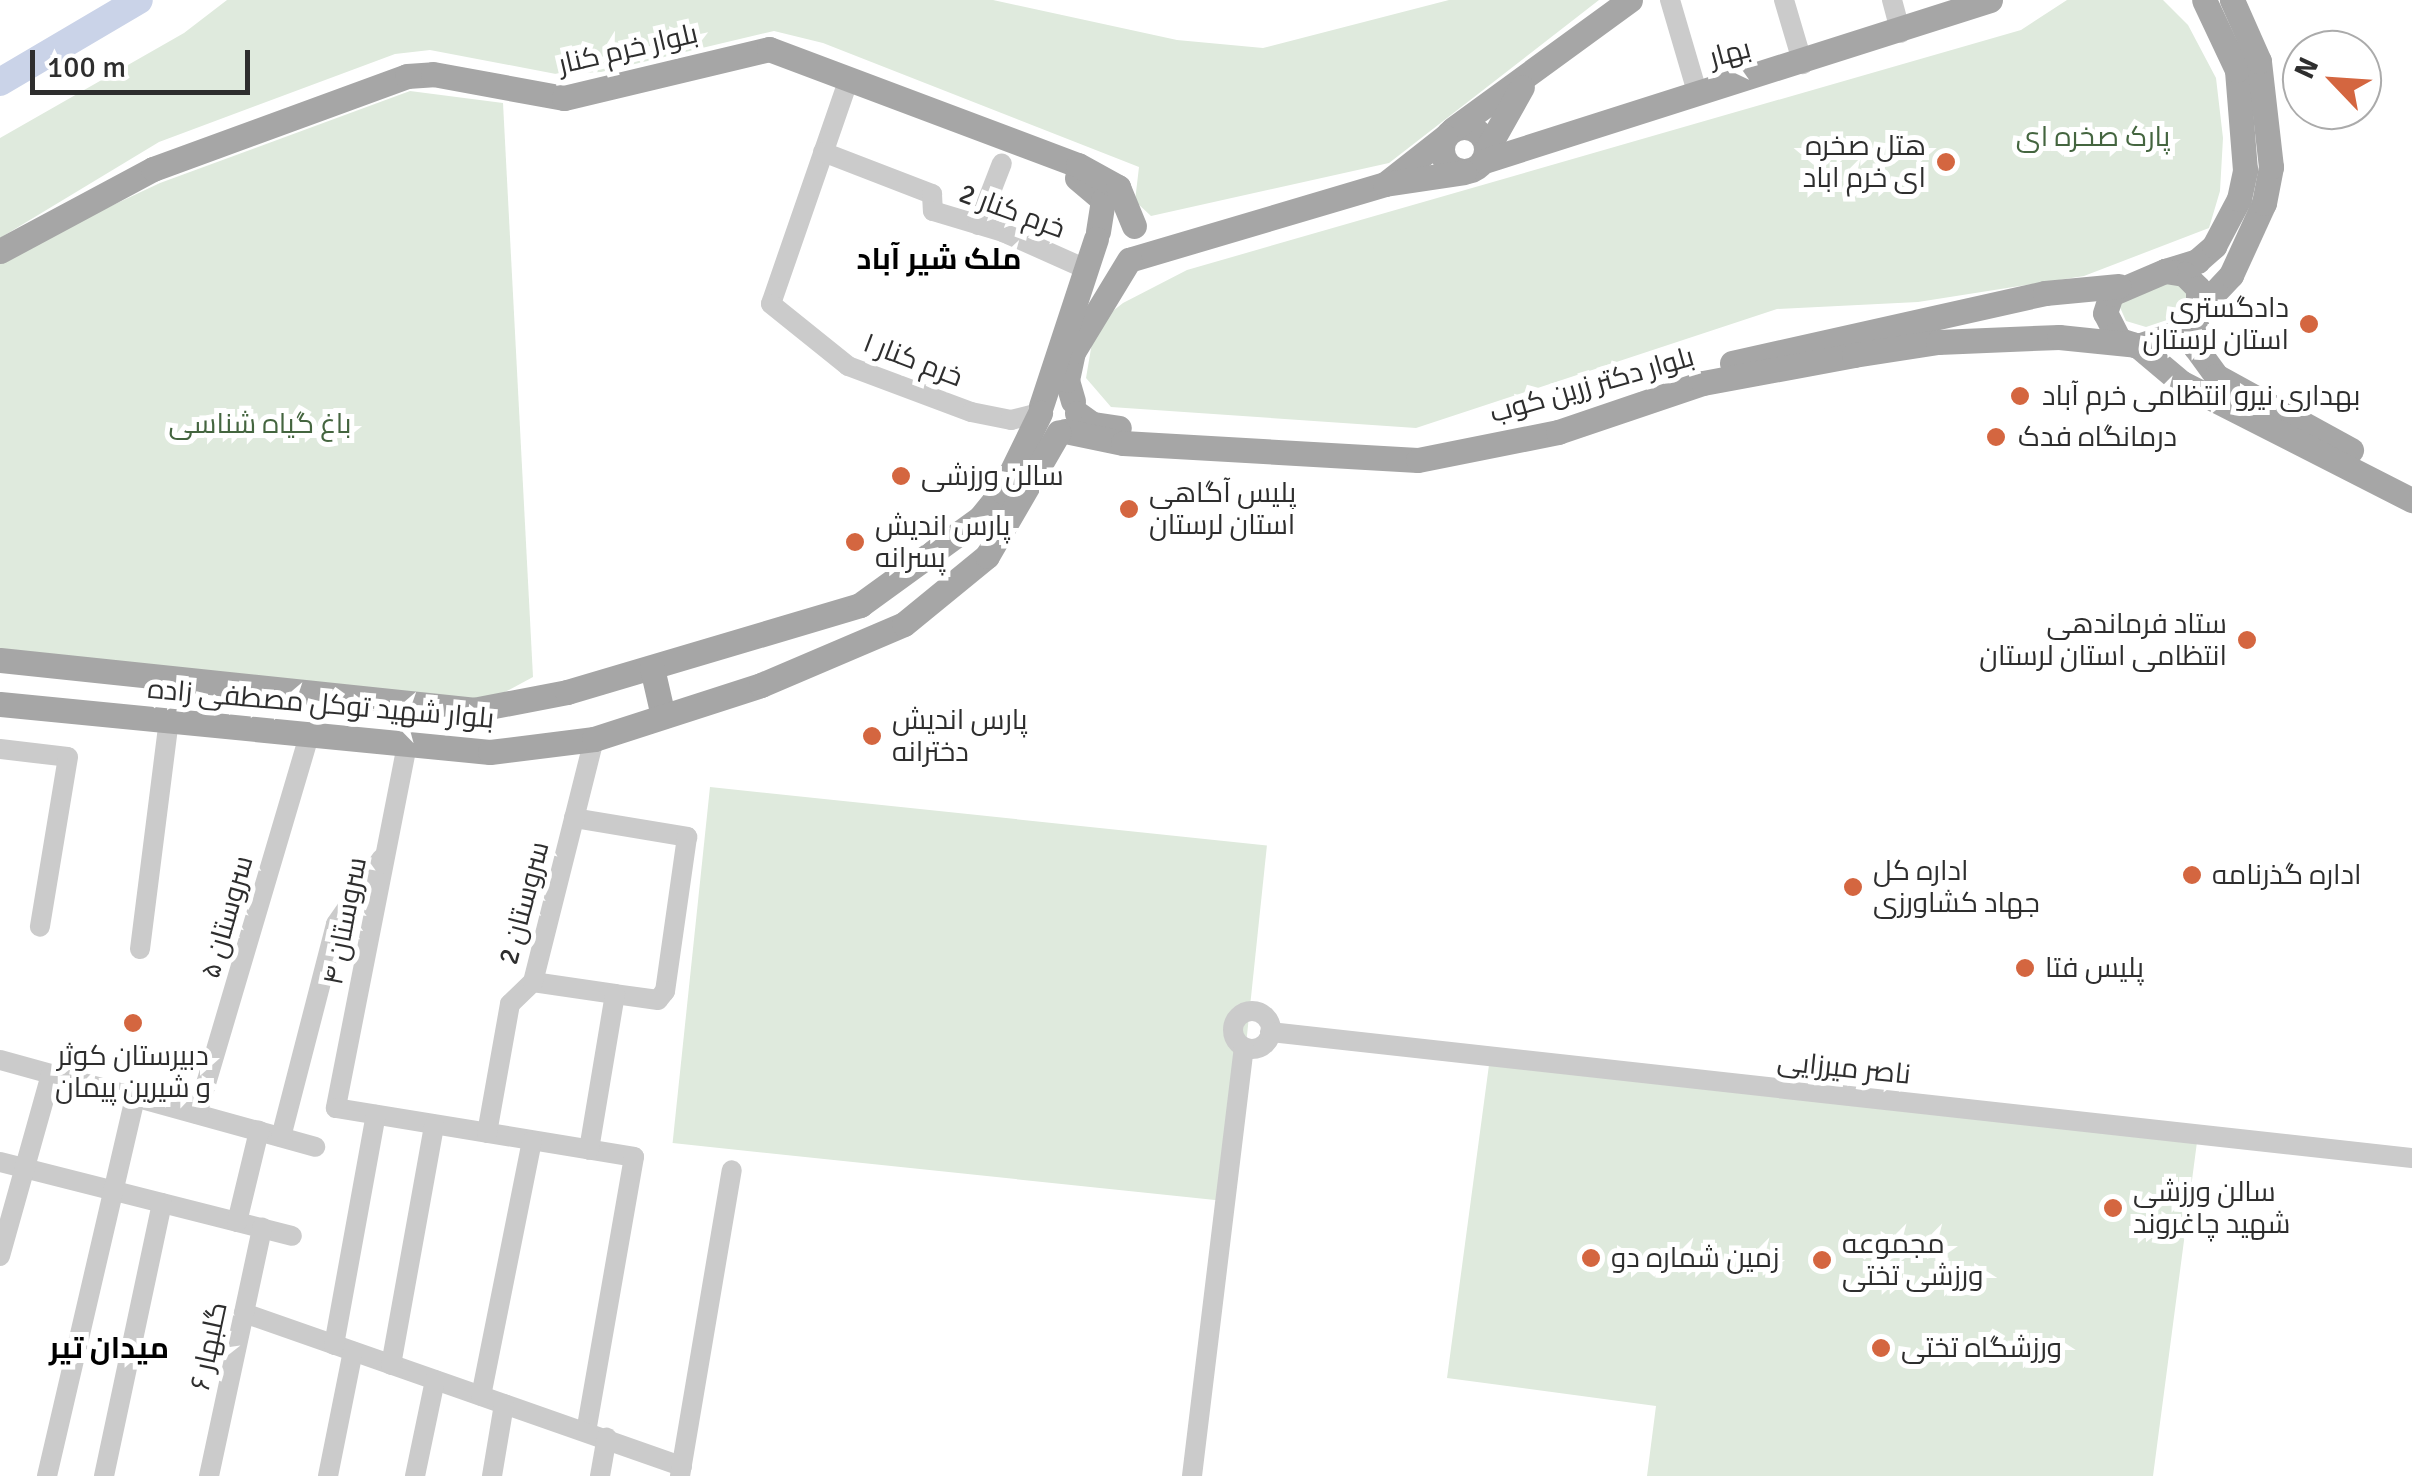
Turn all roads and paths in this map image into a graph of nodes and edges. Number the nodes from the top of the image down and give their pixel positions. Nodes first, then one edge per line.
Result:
1 (1630, 0) edge
2 (1670, 0) edge
3 (1784, 0) edge
4 (1892, 0) edge
5 (1990, 0) edge
6 (2204, 0) edge
7 (2240, 6) edge
8 (1900, 33) junction
9 (1804, 64) junction
10 (846, 90) junction
11 (1521, 90) junction
12 (1696, 92) junction
13 (1449, 133) junction
14 (1538, 141) junction
15 (823, 152) junction
16 (1478, 161) junction
17 (1002, 163) dead end
18 (1384, 184) junction
19 (1238, 223) junction
20 (978, 225) junction
21 (1136, 229) junction
22 (1097, 236) junction
23 (0, 251) edge
24 (1130, 259) junction
25 (0, 269) edge
26 (1086, 269) junction
27 (2165, 271) junction
28 (2119, 286) junction
29 (2046, 293) junction
30 (2197, 316) junction
31 (2059, 336) junction
32 (2137, 346) junction
33 (1041, 410) junction
34 (1068, 419) junction
35 (2412, 485) edge
36 (2412, 500) edge
37 (0, 660) edge
38 (652, 668) junction
39 (0, 704) edge
40 (663, 716) junction
41 (169, 721) junction
42 (309, 735) junction
43 (594, 738) junction
44 (407, 745) junction
45 (0, 749) edge
46 (574, 818) junction
47 (386, 852) junction
48 (40, 928) dead end
49 (140, 949) dead end
50 (533, 982) junction
51 (615, 994) junction
52 (1270, 1032) junction
53 (1244, 1048) junction
54 (0, 1060) edge
55 (51, 1074) junction
56 (135, 1097) junction
57 (197, 1114) junction
58 (376, 1115) junction
59 (434, 1125) junction
60 (259, 1131) junction
61 (486, 1133) junction
62 (281, 1137) junction
63 (532, 1141) junction
64 (315, 1147) dead end
65 (589, 1150) junction
66 (2412, 1158) edge
67 (0, 1162) edge
68 (22, 1168) junction
69 (732, 1170) dead end
70 (112, 1190) junction
71 (162, 1203) junction
72 (237, 1222) junction
73 (262, 1228) junction
74 (292, 1236) dead end
75 (0, 1256) edge
76 (244, 1313) junction
77 (344, 1348) junction
78 (392, 1365) junction
79 (434, 1380) junction
80 (482, 1396) junction
81 (504, 1404) junction
82 (586, 1430) junction
83 (607, 1438) junction
84 (681, 1471) edge
85 (47, 1476) edge
86 (104, 1476) edge
87 (209, 1476) edge
88 (328, 1476) edge
89 (415, 1476) edge
90 (492, 1476) edge
91 (600, 1476) edge
92 (1192, 1476) edge

1 - 11 main road
2 - 12 street
3 - 9 street
4 - 8 street
5 - 8 main road, بهار
6 - 27 main road
7 - 30 main road
8 - 9 main road, بهار
9 - 12 main road, بهار
10 - 15 street, خرم کنار ۱
10 - 22 main road, بلوار خرم کنار
10 - 25 main road, بلوار خرم کنار
11 - 13 main road
11 - 14 main road
11 - 16 main road
12 - 14 main road, بهار
13 - 16 main road
13 - 16 main road
13 - 18 main road
14 - 16 main road, بهار
15 - 20 street, خرم کنار 2
15 - 33 street, خرم کنار ۱
16 - 18 main road, بهار
17 - 20 street
18 - 19 main road, بهار
19 - 21 main road
19 - 24 main road
20 - 26 street, خرم کنار 2
21 - 22 main road
21 - 23 main road, بلوار خرم کنار
21 - 24 main road
22 - 24 main road
22 - 26 main road, بلوار شهید توکل مصطفی زاده
24 - 34 main road
26 - 33 main road, بلوار شهید توکل مصطفی زاده
27 - 28 main road
27 - 30 main road
28 - 29 main road, بلوار دکتر زرین کوب
28 - 32 main road
29 - 31 main road
29 - 34 main road, بلوار دکتر زرین کوب
30 - 32 main road
30 - 35 main road
31 - 32 main road, بلوار دکتر زرین کوب
31 - 34 main road, بلوار دکتر زرین کوب
32 - 36 main road
33 - 34 main road
33 - 38 main road, بلوار شهید توکل مصطفی زاده
34 - 40 main road, بلوار شهید توکل مصطفی زاده
37 - 38 main road, بلوار شهید توکل مصطفی زاده
38 - 40 main road
39 - 41 main road, بلوار شهید توکل مصطفی زاده
40 - 43 main road, بلوار شهید توکل مصطفی زاده
41 - 42 main road, بلوار شهید توکل مصطفی زاده
41 - 49 street
42 - 44 main road, بلوار شهید توکل مصطفی زاده
42 - 57 street, سروستان ۵
43 - 44 main road, بلوار شهید توکل مصطفی زاده
43 - 46 street, سروستان 2
44 - 47 street, سروستان ۴
45 - 48 street
46 - 50 street, سروستان 2
46 - 51 street
47 - 58 street, سروستان ۴
47 - 62 street
50 - 51 street
50 - 61 street, سروستان 2
51 - 65 street
52 - 53 street
52 - 53 street
52 - 66 street, ناصر میرزایی
53 - 92 street
54 - 55 street
55 - 56 street
55 - 68 street
56 - 57 street
56 - 70 street
57 - 60 street
58 - 59 street
58 - 77 street
59 - 61 street
59 - 78 street
60 - 62 street
60 - 72 street
61 - 63 street
62 - 64 street
63 - 65 street
63 - 80 street
65 - 82 street
67 - 68 street
68 - 70 street
68 - 75 street
69 - 84 street
70 - 71 street
70 - 85 street
71 - 72 street
71 - 86 street
72 - 73 street
73 - 74 street
73 - 76 street, گلبهار ۶
76 - 77 street
76 - 87 street, گلبهار ۶
77 - 78 street
77 - 88 street
78 - 79 street
79 - 80 street
79 - 89 street
80 - 81 street
81 - 82 street
81 - 90 street
82 - 83 street
83 - 84 street
83 - 91 street

